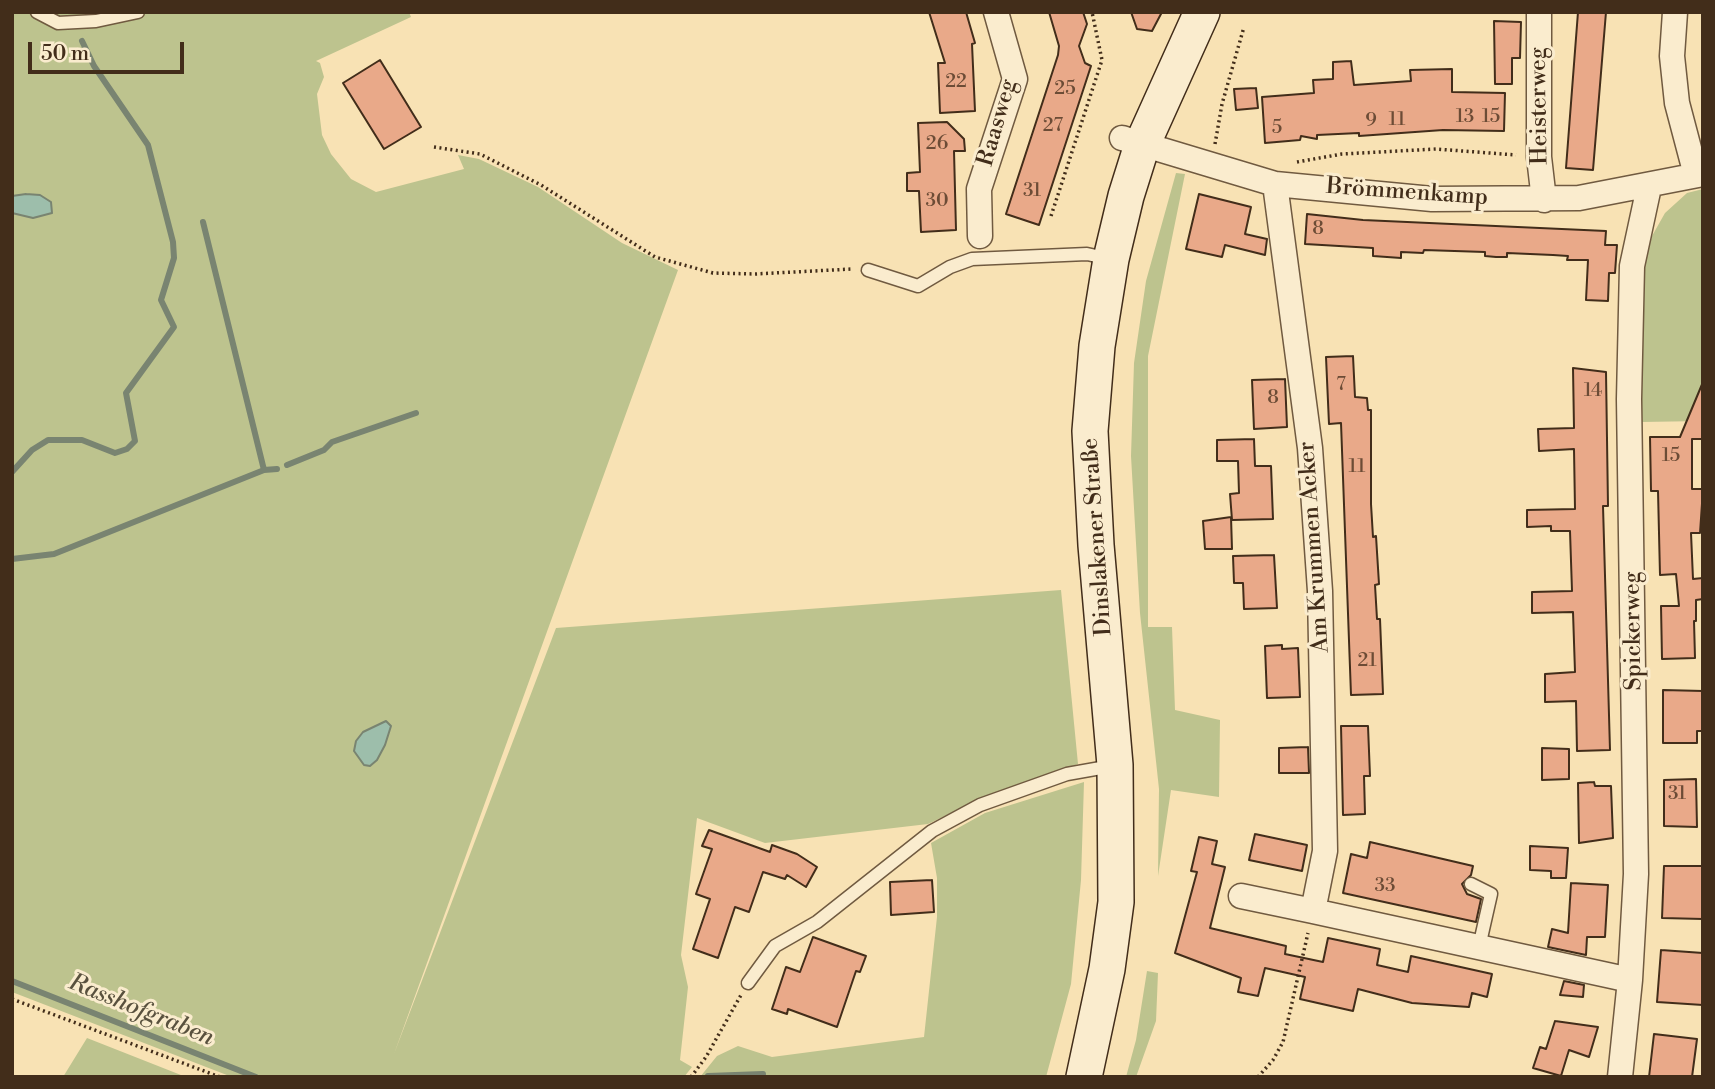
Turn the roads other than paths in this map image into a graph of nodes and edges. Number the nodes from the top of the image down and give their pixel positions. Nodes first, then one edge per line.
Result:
1 (37, 12) edge
2 (138, 12) edge
3 (996, 12) edge
4 (1202, 12) edge
5 (1539, 12) edge
6 (1675, 12) edge
7 (1132, 141) junction
8 (1282, 174) junction
9 (1699, 175) edge
10 (1649, 187) junction
11 (1544, 200) junction
12 (980, 236) dead end
13 (1111, 259) junction
14 (868, 270) road end
15 (1115, 765) junction
16 (1471, 884) dead end
17 (1241, 896) dead end
18 (1313, 911) junction
19 (1479, 947) junction
20 (1630, 979) junction
21 (748, 983) road end
22 (1084, 1077) edge
23 (1620, 1077) edge

1 - 2 lane
3 - 12 street, Raasweg
4 - 7 main road, Dinslakener Straße
5 - 11 street, Heisterweg
6 - 9 street, Brömmenkamp
7 - 8 street, Brömmenkamp
7 - 13 main road, Dinslakener Straße
8 - 11 street, Brömmenkamp
8 - 18 street, Am Krummen Acker
9 - 10 street, Brömmenkamp
10 - 11 street, Brömmenkamp
10 - 20 street, Spickerweg
13 - 14 lane
13 - 15 main road, Dinslakener Straße
15 - 21 lane
15 - 22 main road, Dinslakener Straße
16 - 19 lane
17 - 18 street
18 - 19 street
19 - 20 street
20 - 23 street, Spickerweg

